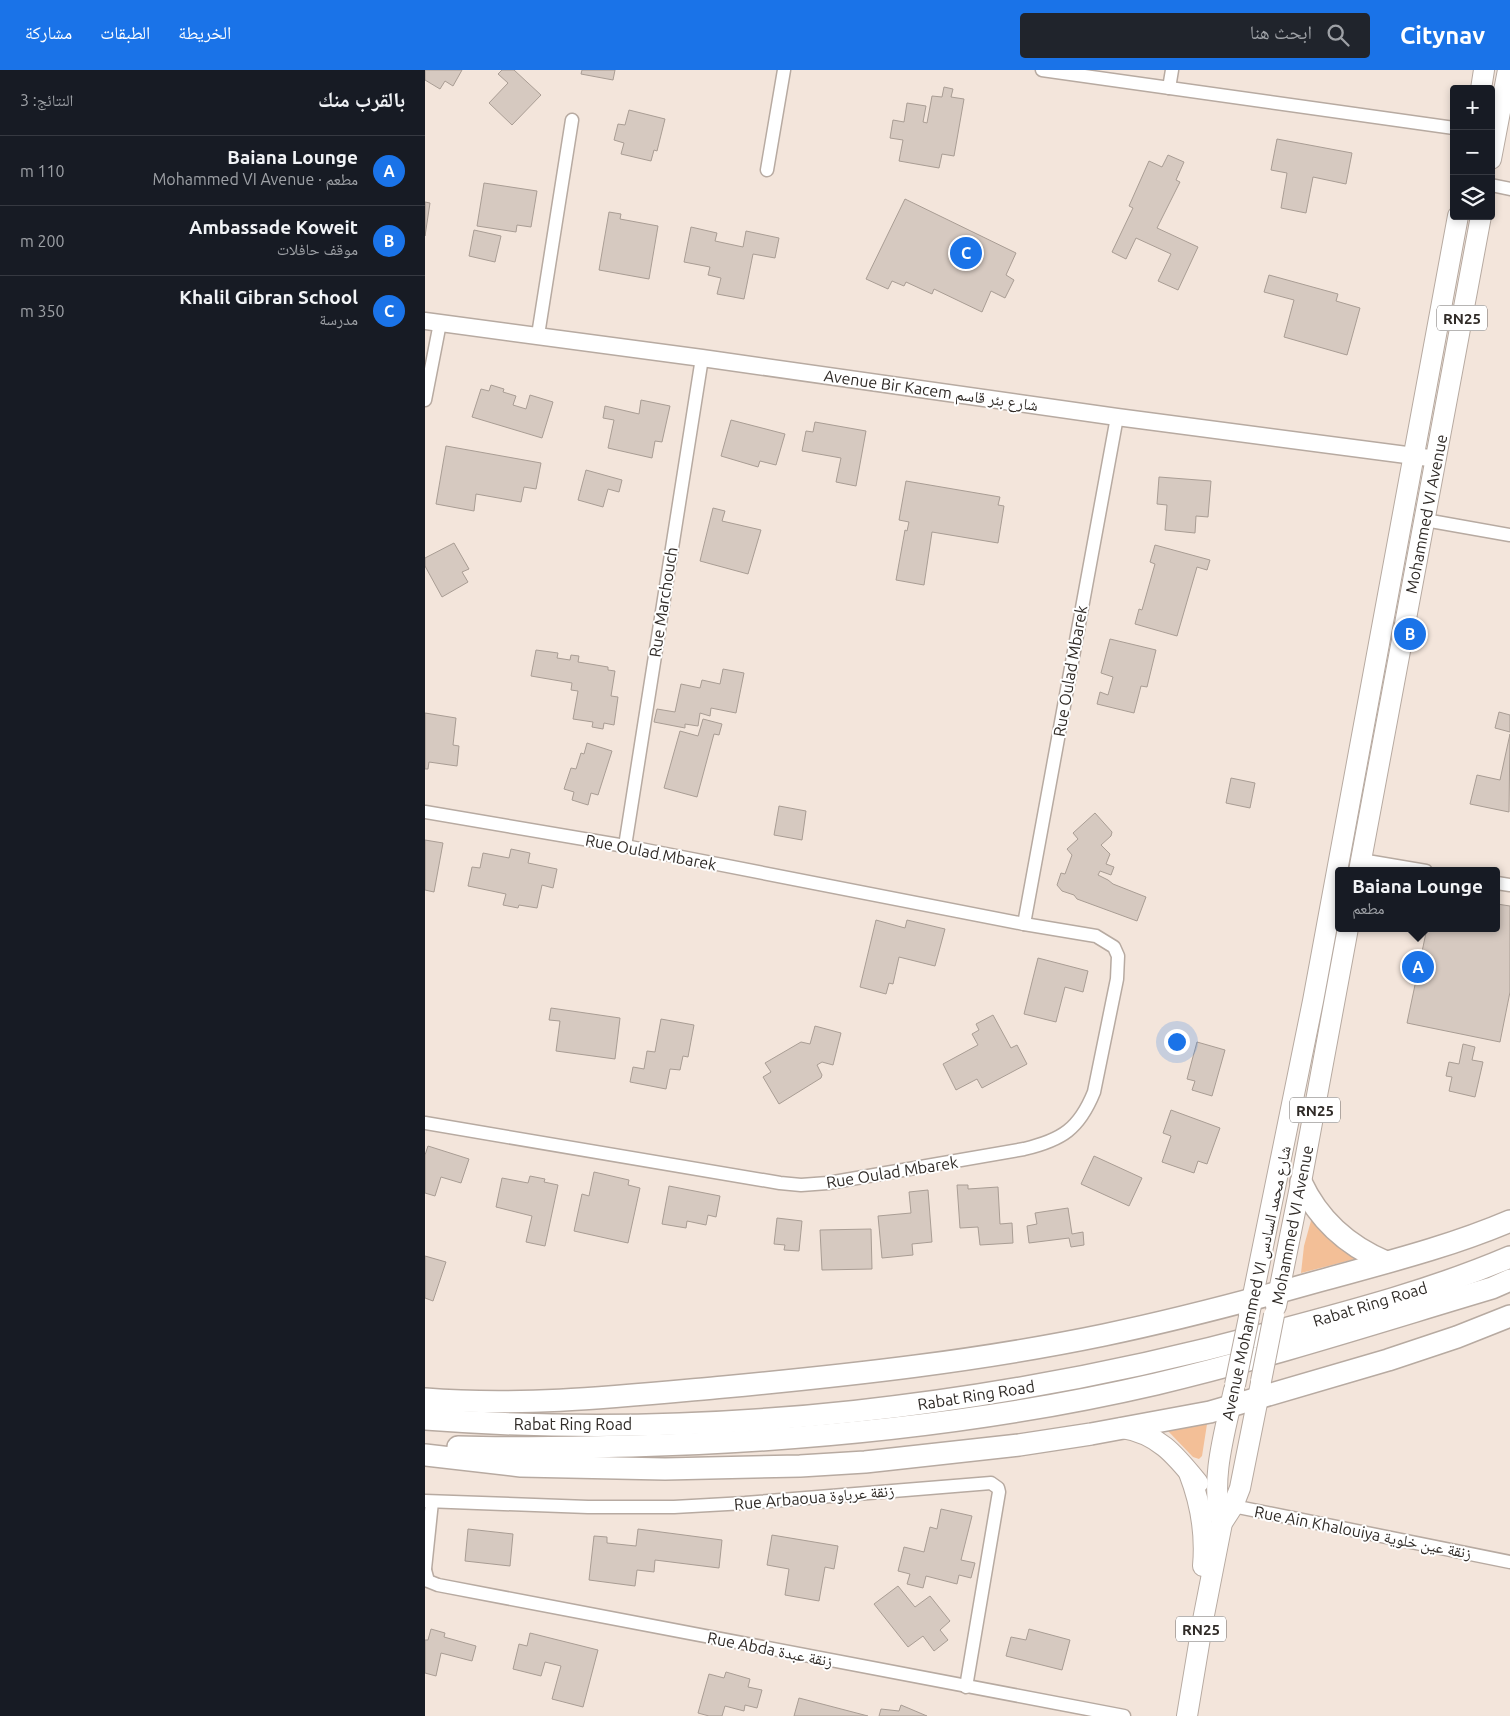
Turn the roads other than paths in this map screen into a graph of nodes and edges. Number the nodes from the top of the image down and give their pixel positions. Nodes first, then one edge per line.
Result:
1 (784, 70) edge
2 (1042, 70) edge
3 (1172, 70) edge
4 (1484, 70) edge
5 (1508, 70) edge
6 (1482, 85) edge
7 (1169, 88) junction
8 (572, 120) dead end
9 (1450, 127) edge
10 (1495, 139) edge
11 (767, 170) dead end
12 (1495, 186) edge
13 (1510, 189) edge
14 (1457, 220) edge
15 (1480, 220) edge
16 (432, 322) edge
17 (538, 335) junction
18 (702, 358) junction
19 (425, 400) edge
20 (1117, 417) junction
21 (1414, 456) junction
22 (1437, 459) junction
23 (1425, 520) junction
24 (1510, 535) edge
25 (425, 812) edge
26 (625, 846) junction
27 (1360, 865) edge
28 (1338, 867) edge
29 (1382, 867) edge
30 (1335, 882) edge
31 (1023, 924) junction
32 (1348, 932) edge
33 (425, 1123) edge
34 (1301, 1182) junction
35 (1510, 1221) edge
36 (1510, 1257) edge
37 (1387, 1262) junction
38 (1510, 1280) edge
39 (1279, 1292) junction
40 (1251, 1308) junction
41 (1274, 1315) joint
42 (1510, 1316) edge
43 (1259, 1390) junction
44 (425, 1399) edge
45 (1231, 1406) junction
46 (425, 1419) edge
47 (1122, 1428) junction
48 (425, 1446) edge
49 (425, 1455) edge
50 (1189, 1473) junction
51 (429, 1502) edge
52 (1225, 1504) junction
53 (1510, 1562) edge
54 (425, 1569) edge
55 (1203, 1620) junction
56 (967, 1687) junction
57 (1124, 1716) edge
58 (1187, 1716) edge

1 - 11 street
2 - 7 street
3 - 7 street
4 - 6 main road
5 - 10 main road
7 - 9 street
8 - 17 street
12 - 13 street
14 - 21 main road, Avenue Mohammed VI شارع محمد السادس / RN25
15 - 22 main road, Mohammed VI Avenue / RN25
16 - 17 street, Avenue Bir Kacem شارع بئر قاسم
16 - 19 street
17 - 18 street, Avenue Bir Kacem شارع بئر قاسم
18 - 20 street, Avenue Bir Kacem شارع بئر قاسم
18 - 26 street, Rue Marchouch
20 - 21 street, Avenue Bir Kacem شارع بئر قاسم
20 - 31 street, Rue Oulad Mbarek
21 - 22 street, Avenue Bir Kacem شارع بئر قاسم
21 - 28 main road, Avenue Mohammed VI شارع محمد السادس / RN25
22 - 23 main road, Mohammed VI Avenue / RN25
23 - 24 street
23 - 27 main road, Mohammed VI Avenue / RN25
25 - 26 street, Rue Oulad Mbarek
26 - 31 street, Rue Oulad Mbarek
27 - 29 street
30 - 40 main road, Avenue Mohammed VI شارع محمد السادس / RN25
31 - 33 street, Rue Oulad Mbarek
32 - 34 main road, Mohammed VI Avenue / RN25
34 - 37 highway
34 - 39 main road, Mohammed VI Avenue / RN25
35 - 37 highway
36 - 46 highway, Rabat Ring Road
37 - 39 highway
38 - 48 highway, Rabat Ring Road
39 - 40 highway
39 - 41 main road, Mohammed VI Avenue / RN25
40 - 44 highway
40 - 45 main road, Avenue Mohammed VI شارع محمد السادس / RN25, bridge
41 - 43 main road, Avenue Mohammed VI شارع محمد السادس / RN25, bridge
42 - 43 highway
43 - 45 highway
43 - 52 main road, Avenue Mohammed VI شارع محمد السادس / RN25
45 - 47 highway
45 - 52 main road, Avenue Mohammed VI شارع محمد السادس / RN25
47 - 49 highway
47 - 50 main road
50 - 52 main road
50 - 55 main road
51 - 54 street, Rue Abda زنقة عبدة
51 - 56 street, Rue Arbaoua زنقة عرباوة
52 - 53 street, Rue Ain Khalouiya زنقة عين خلوية
52 - 55 main road, Avenue Mohammed VI شارع محمد السادس / RN25
54 - 56 street, Rue Abda زنقة عبدة
55 - 58 main road, Avenue Mohammed VI شارع محمد السادس / RN25
56 - 57 street, Rue Abda زنقة عبدة

